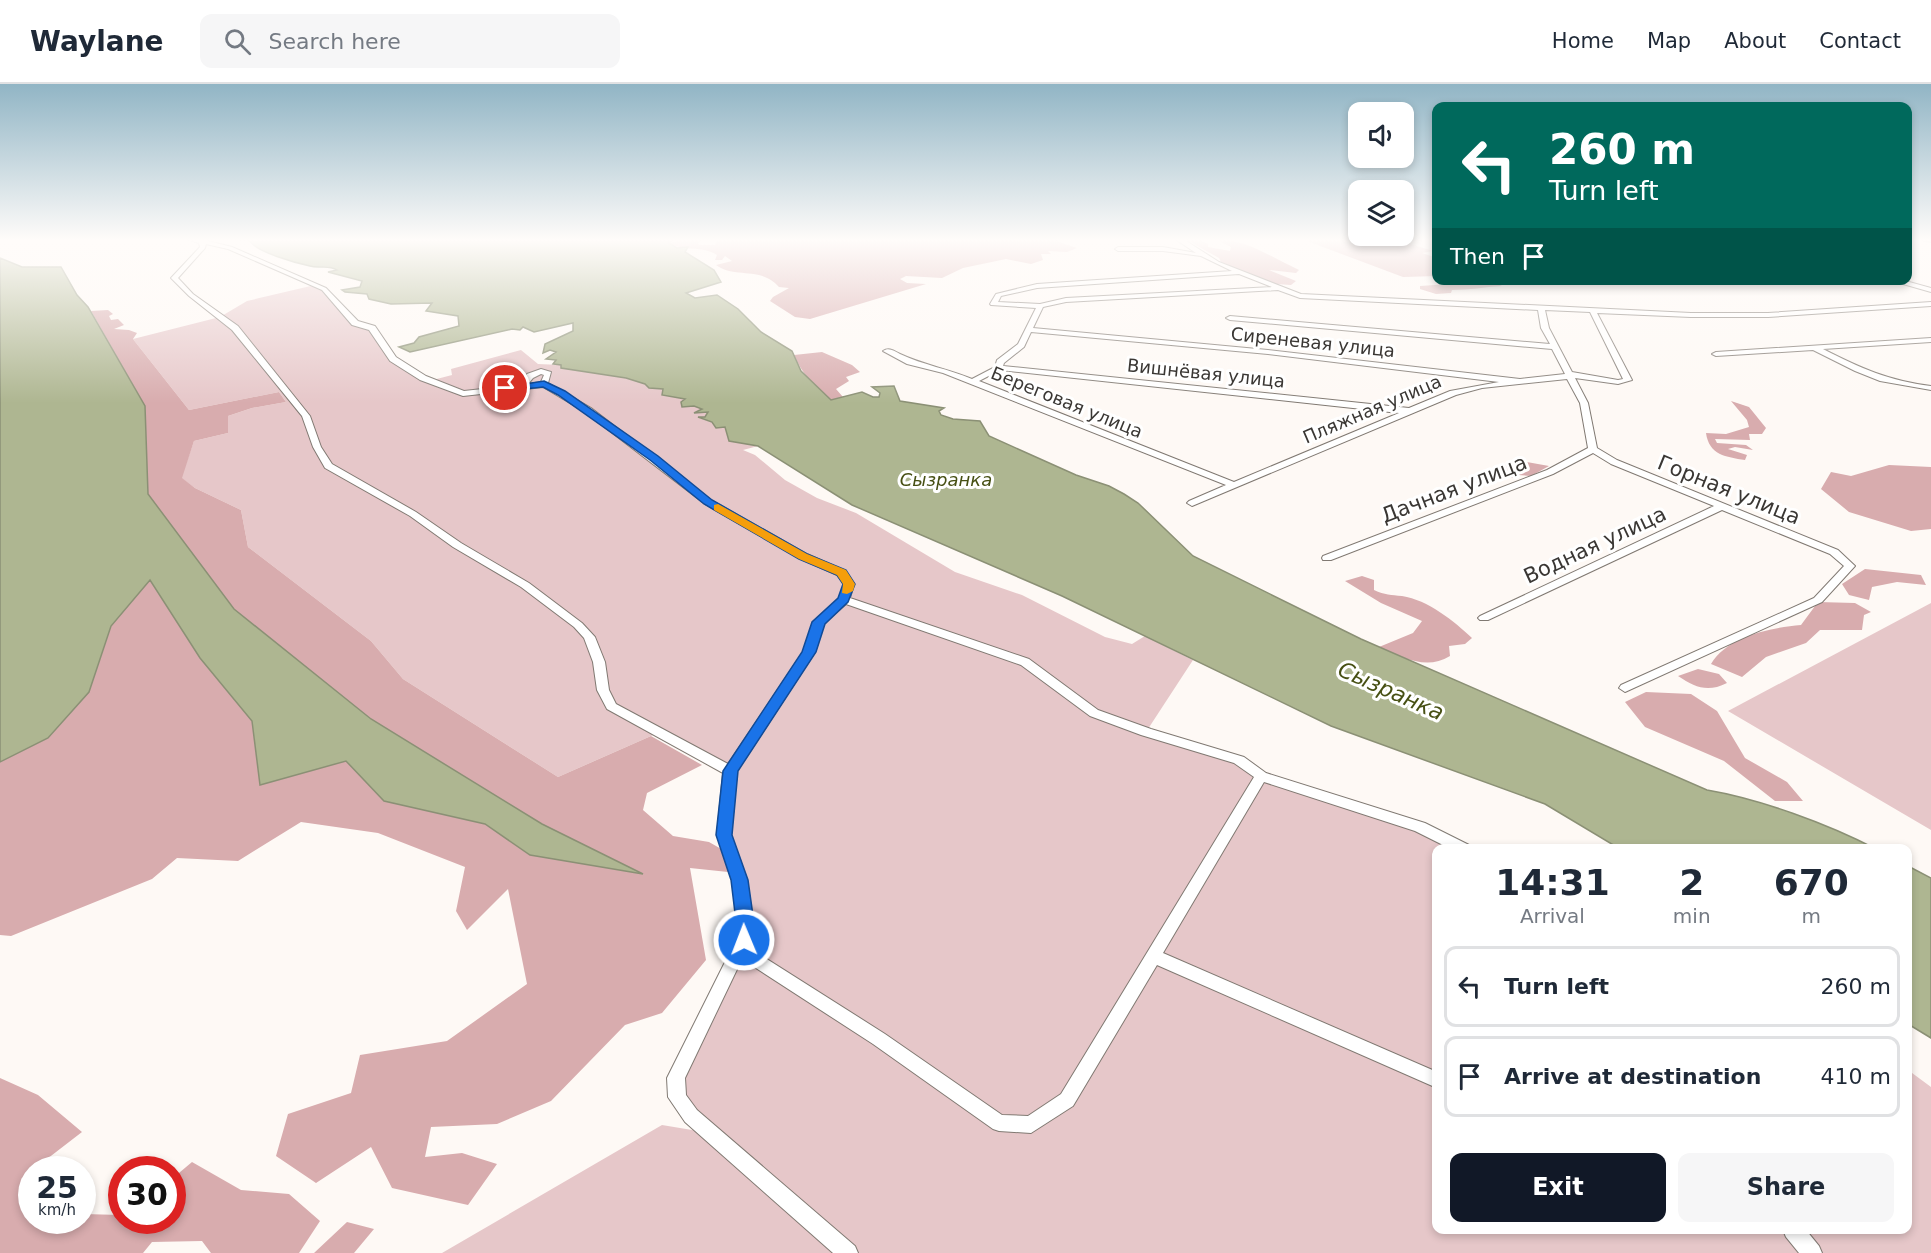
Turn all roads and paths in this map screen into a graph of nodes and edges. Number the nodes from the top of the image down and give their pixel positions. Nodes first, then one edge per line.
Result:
1 (190, 294) edge
2 (328, 294) edge
3 (1004, 294) edge
4 (1191, 294) edge
5 (1293, 294) edge
6 (1931, 304) edge
7 (1040, 306) junction
8 (1541, 307) junction
9 (1592, 309) junction
10 (1230, 318) dead end
11 (1028, 330) junction
12 (1931, 340) edge
13 (1556, 347) junction
14 (1814, 348) junction
15 (887, 351) dead end
16 (1716, 354) dead end
17 (999, 368) junction
18 (1571, 375) junction
19 (972, 381) junction
20 (1522, 382) junction
21 (1931, 388) edge
22 (1409, 411) junction
23 (1593, 449) junction
24 (1234, 485) junction
25 (1192, 503) dead end
26 (1722, 506) junction
27 (1327, 558) dead end
28 (844, 600) junction
29 (1484, 618) dead end
30 (1625, 688) dead end
31 (730, 771) junction
32 (1261, 776) junction
33 (1454, 844) edge
34 (739, 949) junction
35 (1153, 956) junction
36 (1432, 1078) edge
37 (1796, 1234) edge
38 (848, 1253) edge
39 (1812, 1253) edge

1 - 31 street
2 - 28 street
3 - 7 street
4 - 7 street
5 - 8 street
6 - 9 street
7 - 11 street
8 - 9 street
8 - 13 street
9 - 18 street, Пляжная улица
10 - 13 street
11 - 17 street
11 - 20 street, Сиреневая улица
12 - 14 street
13 - 18 street
14 - 16 street
14 - 21 street
15 - 19 street, Береговая улица
17 - 19 street
17 - 22 street, Вишнёвая улица
18 - 20 street, Пляжная улица
18 - 23 street
19 - 24 street, Береговая улица
20 - 22 street, Пляжная улица
22 - 24 street, Пляжная улица
23 - 26 street, Горная улица
23 - 27 street, Дачная улица
24 - 25 street, Пляжная улица
26 - 29 street, Водная улица
26 - 30 street, Горная улица
28 - 31 street
28 - 32 street
31 - 34 street
32 - 33 street
32 - 35 street
34 - 35 street
34 - 38 street
35 - 36 street
37 - 39 street

